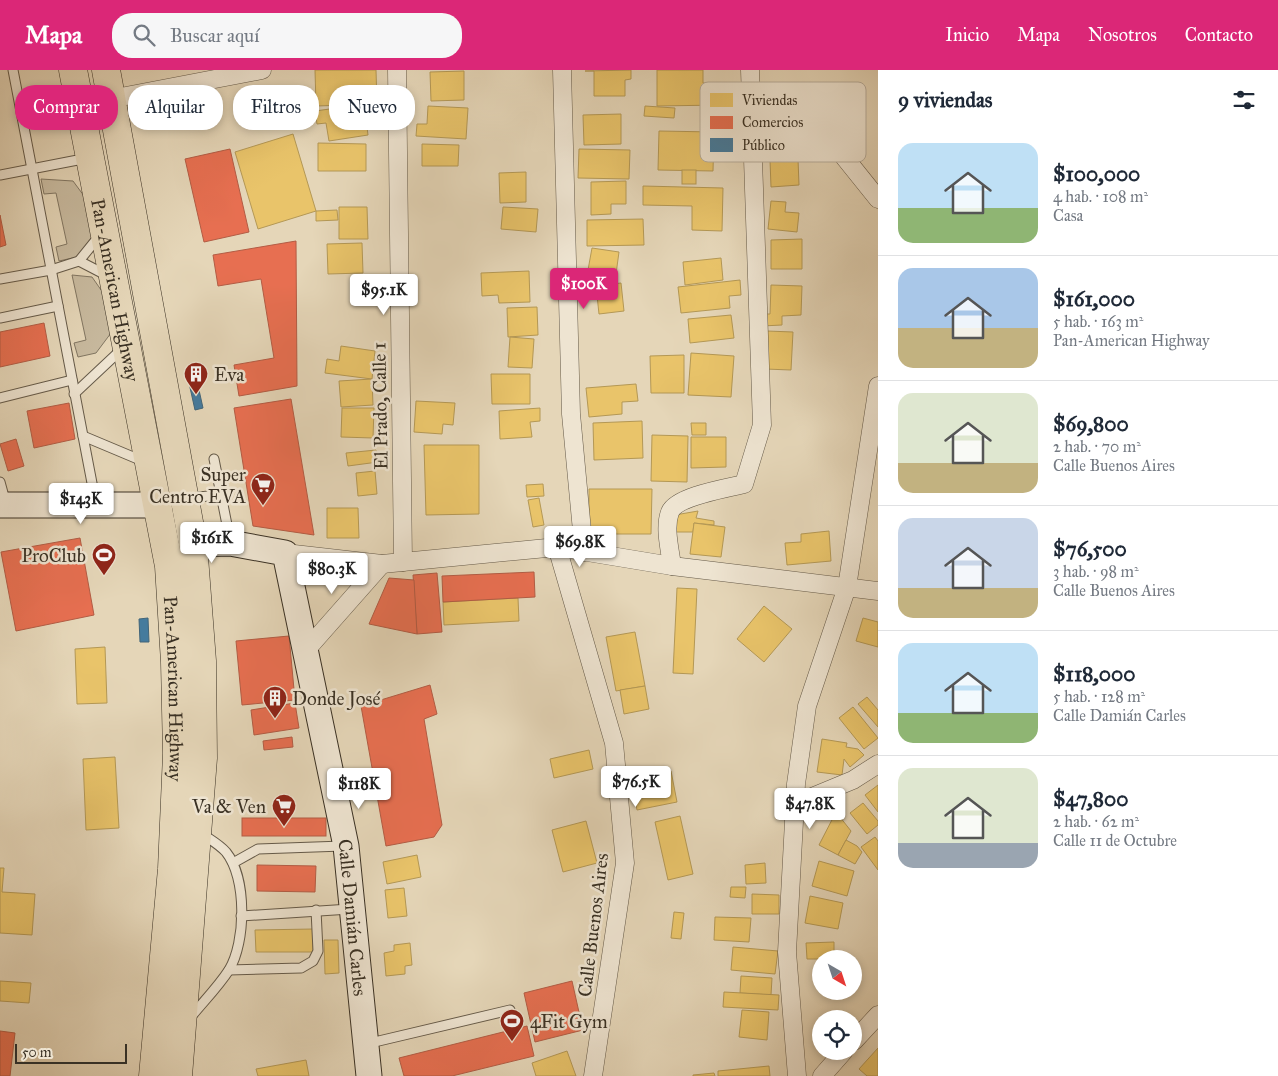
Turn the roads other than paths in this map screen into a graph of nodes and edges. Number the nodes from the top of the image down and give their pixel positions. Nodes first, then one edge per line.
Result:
1 (13, 70) edge
2 (72, 70) edge
3 (106, 70) edge
4 (262, 70) edge
5 (397, 70) edge
6 (562, 70) edge
7 (16, 85) edge
8 (75, 85) edge
9 (109, 85) edge
10 (118, 97) edge
11 (25, 130) edge
12 (85, 130) edge
13 (101, 130) edge
14 (117, 130) edge
15 (90, 158) junction
16 (753, 162) edge
17 (848, 162) edge
18 (32, 168) junction
19 (0, 174) edge
20 (878, 199) edge
21 (104, 231) junction
22 (79, 261) junction
23 (51, 270) junction
24 (0, 279) edge
25 (114, 279) junction
26 (58, 306) junction
27 (0, 318) edge
28 (155, 340) junction
29 (126, 344) junction
30 (72, 380) junction
31 (878, 386) edge
32 (74, 394) junction
33 (0, 398) edge
34 (83, 436) junction
35 (214, 459) dead end
36 (151, 466) junction
37 (221, 495) junction
38 (2, 497) edge
39 (96, 505) junction
40 (177, 506) junction
41 (230, 543) junction
42 (193, 544) junction
43 (557, 547) junction
44 (584, 552) junction
45 (286, 554) junction
46 (403, 562) junction
47 (382, 564) junction
48 (672, 566) junction
49 (848, 587) junction
50 (878, 592) edge
51 (307, 649) junction
52 (878, 764) edge
53 (795, 804) junction
54 (197, 830) junction
55 (346, 846) junction
56 (233, 863) junction
57 (354, 909) junction
58 (316, 910) junction
59 (241, 916) junction
60 (229, 970) junction
61 (510, 1010) dead end
62 (878, 1014) edge
63 (182, 1028) junction
64 (862, 1032) edge
65 (366, 1044) junction
66 (836, 1060) edge
67 (153, 1076) edge
68 (178, 1076) edge
69 (369, 1076) edge
70 (593, 1076) edge
71 (797, 1076) edge
72 (822, 1076) edge

1 - 7 lane
2 - 8 highway, Pan-American Highway
3 - 9 highway, Pan-American Highway
4 - 10 street
5 - 46 street, El Prado, Calle 1
6 - 44 street
11 - 18 lane
12 - 15 highway, Pan-American Highway
13 - 28 highway
14 - 28 highway, Pan-American Highway
15 - 18 lane
15 - 21 highway, Pan-American Highway
16 - 48 street
17 - 20 street
18 - 19 lane
18 - 23 lane
21 - 22 lane
21 - 25 highway, Pan-American Highway
22 - 23 lane
22 - 25 lane
23 - 24 lane
23 - 26 lane
25 - 29 highway, Pan-American Highway
26 - 27 lane
26 - 30 lane
28 - 40 highway, Pan-American Highway
29 - 32 lane
29 - 36 highway, Pan-American Highway
30 - 32 lane
30 - 33 lane
31 - 49 street
32 - 34 lane
34 - 36 lane
34 - 39 lane
35 - 37 lane
36 - 40 highway, Pan-American Highway
36 - 42 highway
37 - 40 lane
37 - 41 lane
38 - 39 street
39 - 40 street
40 - 41 street
40 - 42 highway, Pan-American Highway
40 - 67 highway, Pan-American Highway
41 - 42 street
41 - 45 street
42 - 54 highway, Pan-American Highway
43 - 44 street
43 - 46 street
43 - 70 street, Calle Buenos Aires
44 - 48 street
45 - 47 street
45 - 51 street, Calle Damián Carles
46 - 47 street
47 - 51 street
48 - 49 street
49 - 50 street
49 - 53 street
51 - 55 street, Calle Damián Carles
52 - 53 street
53 - 71 street
54 - 56 lane
54 - 63 highway, Pan-American Highway
55 - 56 lane
55 - 57 street, Calle Damián Carles
56 - 59 lane
57 - 58 lane
57 - 65 street, Calle Damián Carles
58 - 59 lane
58 - 60 lane
59 - 60 lane
60 - 63 lane
61 - 65 lane
62 - 64 street
63 - 68 highway, Pan-American Highway
65 - 69 street, Calle Damián Carles
66 - 72 street

